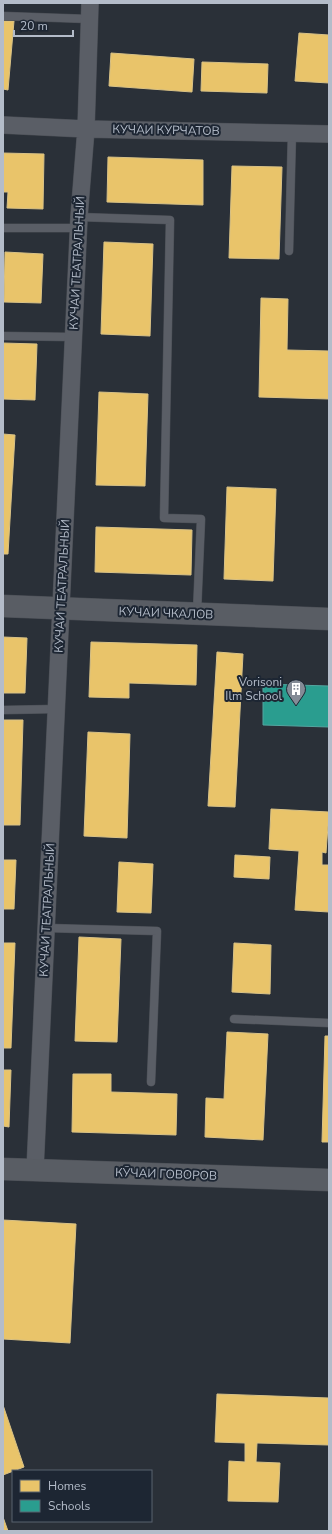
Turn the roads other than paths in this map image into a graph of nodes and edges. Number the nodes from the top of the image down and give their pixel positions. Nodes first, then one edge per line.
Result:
1 (89, 11) edge
2 (3, 16) edge
3 (3, 125) edge
4 (86, 129) junction
5 (292, 132) junction
6 (329, 134) edge
7 (79, 223) junction
8 (3, 228) edge
9 (289, 251) dead end
10 (3, 336) edge
11 (74, 337) junction
12 (3, 606) edge
13 (61, 609) junction
14 (197, 614) junction
15 (329, 619) edge
16 (57, 709) junction
17 (3, 710) edge
18 (47, 928) junction
19 (234, 1019) dead end
20 (329, 1023) edge
21 (151, 1082) dead end
22 (3, 1169) edge
23 (35, 1170) junction
24 (329, 1180) edge

1 - 2 lane
1 - 4 street, КУЧАИ ТЕАТРАЛЬНЫЙ
3 - 4 street, КУЧАИ КУРЧАТОВ
4 - 5 street, КУЧАИ КУРЧАТОВ
4 - 7 street, КУЧАИ ТЕАТРАЛЬНЫЙ
5 - 6 street, КУЧАИ КУРЧАТОВ
5 - 9 lane
7 - 8 lane
7 - 11 street, КУЧАИ ТЕАТРАЛЬНЫЙ
7 - 14 lane
10 - 11 lane
11 - 13 street, КУЧАИ ТЕАТРАЛЬНЫЙ
12 - 13 street, КУЧАИ ЧКАЛОВ
13 - 14 street, КУЧАИ ЧКАЛОВ
13 - 16 street, КУЧАИ ТЕАТРАЛЬНЫЙ
14 - 15 street, КУЧАИ ЧКАЛОВ
16 - 17 lane
16 - 18 street, КУЧАИ ТЕАТРАЛЬНЫЙ
18 - 21 lane
18 - 23 street, КУЧАИ ТЕАТРАЛЬНЫЙ
19 - 20 lane
22 - 23 street, КӮЧАИ ГОВОРОВ
23 - 24 street, КӮЧАИ ГОВОРОВ

